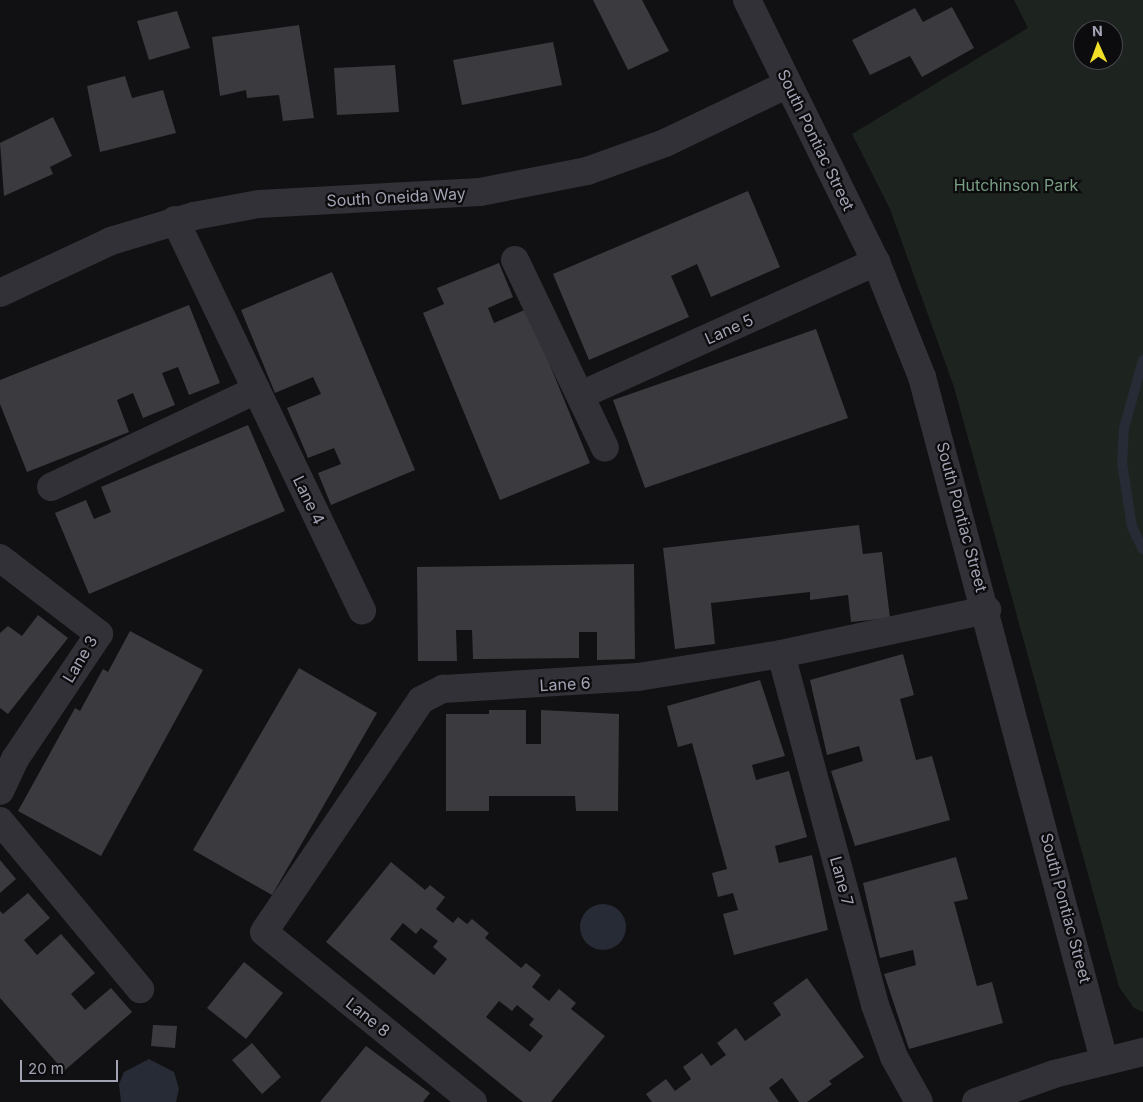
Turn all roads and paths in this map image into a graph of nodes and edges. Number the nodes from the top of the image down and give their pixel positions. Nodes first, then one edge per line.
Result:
1 (747, 0) edge
2 (788, 84) junction
3 (175, 220) junction
4 (516, 260) dead end
5 (876, 262) junction
6 (0, 293) edge
7 (256, 390) junction
8 (581, 395) junction
9 (605, 448) dead end
10 (51, 487) dead end
11 (0, 558) edge
12 (362, 610) dead end
13 (987, 610) junction
14 (781, 654) junction
15 (0, 791) edge
16 (0, 821) edge
17 (264, 932) joint
18 (140, 989) dead end
19 (1143, 1052) edge
20 (1104, 1060) junction
21 (473, 1102) edge
22 (919, 1102) edge
23 (978, 1102) edge

1 - 2 street, South Pontiac Street
2 - 3 street, South Oneida Way
2 - 5 street, South Pontiac Street
3 - 6 street, South Oneida Way
3 - 7 street, Lane 4
4 - 8 street
5 - 8 street, Lane 5
5 - 13 street, South Pontiac Street
7 - 10 street
7 - 12 street, Lane 4
8 - 9 street
11 - 15 street, Lane 3
13 - 14 street, Lane 6
13 - 20 street, South Pontiac Street
14 - 17 street, Lane 6
14 - 22 street, Lane 7
16 - 18 street
17 - 21 street, Lane 8
19 - 20 street
20 - 23 street

